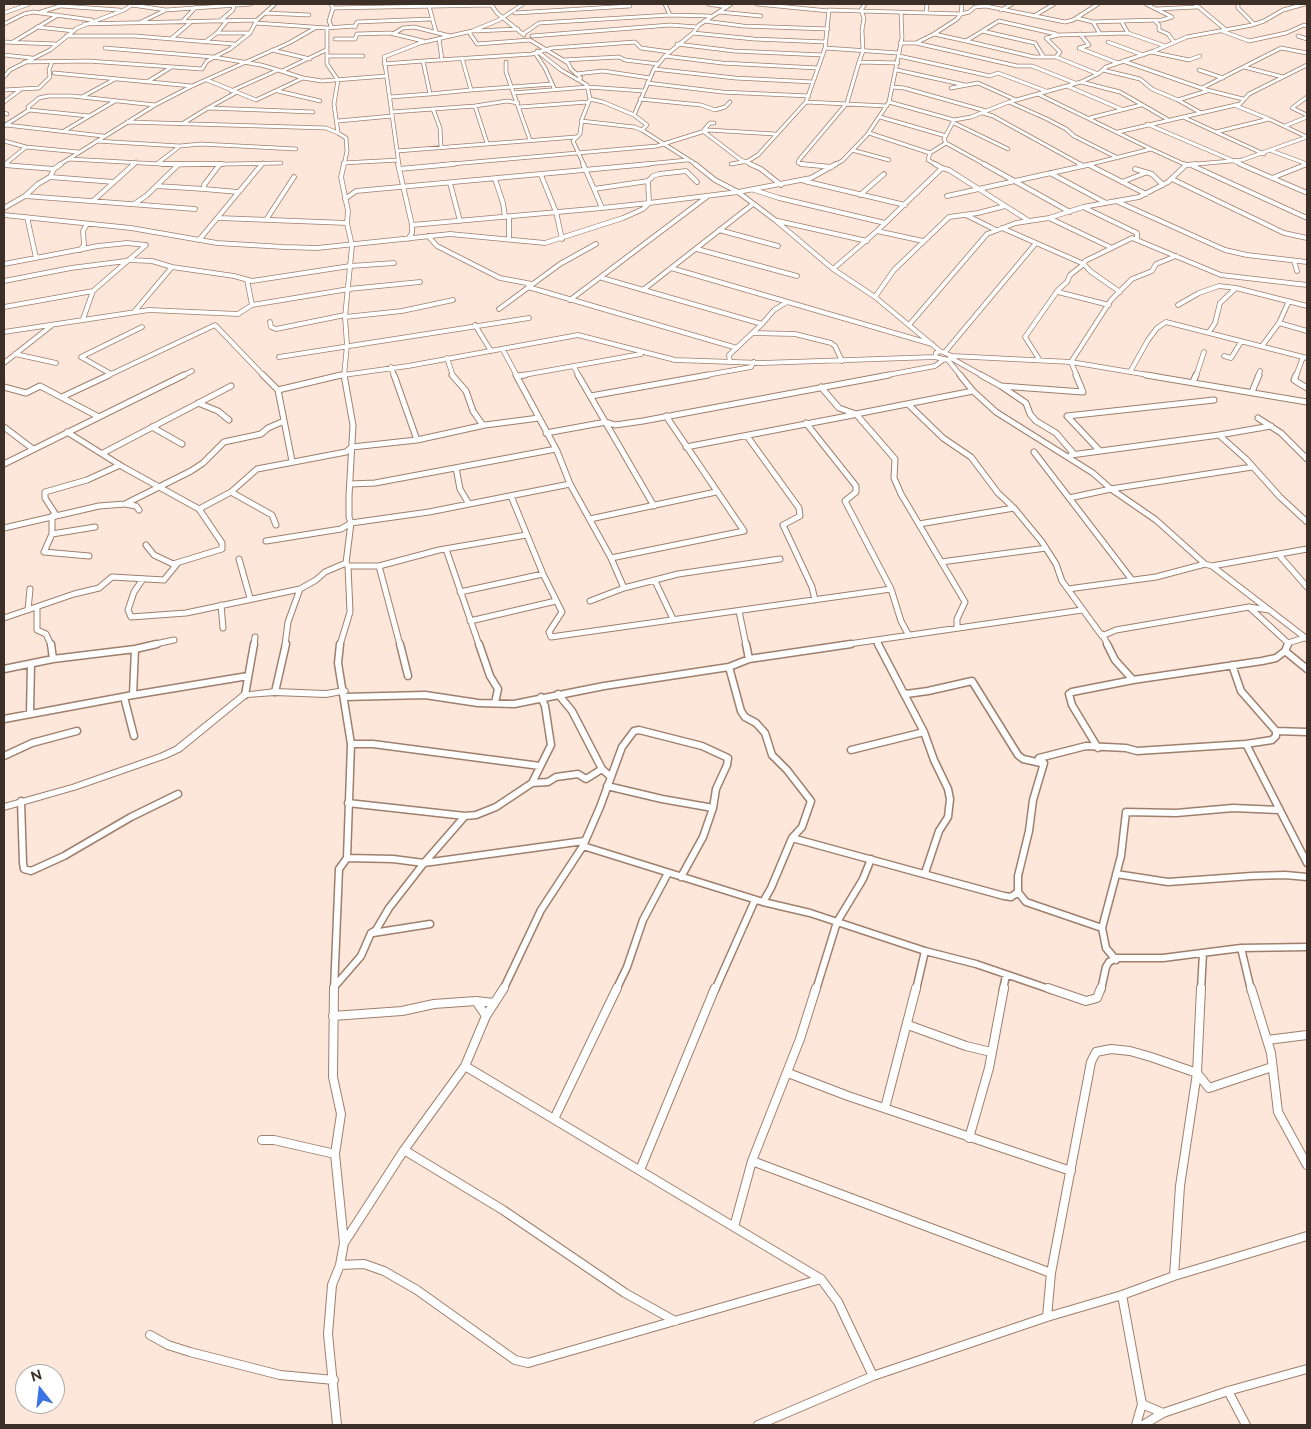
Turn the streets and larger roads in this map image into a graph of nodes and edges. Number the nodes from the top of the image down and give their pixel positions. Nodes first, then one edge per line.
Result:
1 (30, 4) edge
2 (68, 4) edge
3 (132, 4) edge
4 (250, 4) edge
5 (275, 4) edge
6 (331, 4) edge
7 (486, 4) edge
8 (523, 4) edge
9 (665, 4) edge
10 (708, 4) edge
11 (731, 4) edge
12 (757, 4) edge
13 (806, 4) edge
14 (831, 4) edge
15 (865, 4) edge
16 (927, 4) edge
17 (962, 4) edge
18 (1012, 4) edge
19 (1054, 4) edge
20 (1098, 4) edge
21 (1146, 4) edge
22 (1305, 4) edge
23 (234, 5) edge
24 (404, 5) edge
25 (492, 5) edge
26 (629, 5) edge
27 (974, 5) edge
28 (1196, 5) edge
29 (1238, 5) dead end
30 (61, 6) junction
31 (429, 6) junction
32 (727, 6) junction
33 (196, 7) junction
34 (333, 8) junction
35 (810, 8) junction
36 (1156, 9) junction
37 (121, 10) junction
38 (166, 10) junction
39 (834, 10) junction
40 (861, 10) junction
41 (1001, 10) junction
42 (829, 11) junction
43 (719, 12) junction
44 (1012, 12) junction
45 (4, 13) edge
46 (36, 13) junction
47 (265, 13) junction
48 (510, 13) junction
49 (901, 13) junction
50 (926, 13) junction
51 (961, 14) junction
52 (58, 15) junction
53 (309, 15) dead end
54 (670, 15) junction
55 (713, 16) junction
56 (761, 16) dead end
57 (1034, 16) junction
58 (1136, 16) dead end
59 (503, 17) junction
60 (636, 17) junction
61 (1077, 18) junction
62 (431, 19) junction
63 (94, 20) junction
64 (219, 21) junction
65 (227, 21) junction
66 (704, 21) junction
67 (998, 21) junction
68 (1120, 21) junction
69 (1143, 21) junction
70 (1155, 21) junction
71 (182, 22) junction
72 (191, 22) junction
73 (256, 22) junction
74 (1094, 22) junction
75 (138, 23) junction
76 (4, 24) edge
77 (84, 24) junction
78 (1254, 24) junction
79 (1306, 25) edge
80 (354, 26) junction
81 (37, 27) junction
82 (315, 28) junction
83 (330, 28) junction
84 (697, 28) junction
85 (518, 29) junction
86 (828, 29) junction
87 (1224, 30) junction
88 (74, 31) junction
89 (470, 31) junction
90 (982, 31) junction
91 (436, 32) junction
92 (217, 33) junction
93 (250, 33) junction
94 (693, 33) junction
95 (1128, 33) junction
96 (357, 34) junction
97 (393, 34) junction
98 (523, 34) junction
99 (934, 34) junction
100 (1080, 34) junction
101 (1100, 34) junction
102 (1059, 35) junction
103 (66, 36) junction
104 (452, 36) junction
105 (532, 36) dead end
106 (1298, 36) dead end
107 (526, 37) junction
108 (171, 39) junction
109 (335, 39) dead end
110 (439, 39) junction
111 (1307, 39) edge
112 (522, 40) junction
113 (530, 40) junction
114 (966, 41) junction
115 (4, 42) edge
116 (13, 42) junction
117 (205, 42) junction
118 (425, 42) junction
119 (826, 42) junction
120 (1108, 42) dead end
121 (1174, 42) junction
122 (900, 43) junction
123 (56, 44) junction
124 (234, 44) junction
125 (477, 44) junction
126 (677, 44) junction
127 (916, 44) junction
128 (1165, 46) junction
129 (105, 48) dead end
130 (546, 48) junction
131 (825, 48) junction
132 (272, 50) junction
133 (863, 51) junction
134 (536, 52) junction
135 (670, 52) junction
136 (1150, 52) junction
137 (327, 53) junction
138 (1307, 53) edge
139 (899, 54) junction
140 (4, 55) edge
141 (823, 55) junction
142 (1143, 55) junction
143 (363, 56) dead end
144 (665, 56) junction
145 (1043, 56) junction
146 (1200, 56) dead end
147 (480, 57) junction
148 (1056, 57) junction
149 (33, 58) junction
150 (213, 58) junction
151 (462, 58) junction
152 (310, 59) junction
153 (442, 60) junction
154 (563, 60) junction
155 (1124, 60) junction
156 (423, 61) junction
157 (24, 62) junction
158 (52, 62) junction
159 (245, 62) junction
160 (506, 62) dead end
161 (858, 62) junction
162 (898, 63) junction
163 (1118, 63) junction
164 (384, 64) junction
165 (658, 64) junction
166 (1307, 65) edge
167 (1244, 67) junction
168 (170, 68) junction
169 (818, 68) junction
170 (4, 69) edge
171 (654, 69) junction
172 (10, 70) junction
173 (897, 70) junction
174 (1103, 70) junction
175 (1199, 70) dead end
176 (280, 71) junction
177 (54, 73) dead end
178 (576, 74) junction
179 (1098, 74) junction
180 (386, 76) junction
181 (4, 77) edge
182 (1283, 77) junction
183 (303, 78) junction
184 (650, 78) junction
185 (1223, 78) junction
186 (116, 79) junction
187 (579, 79) junction
188 (207, 80) junction
189 (338, 80) junction
190 (147, 82) junction
191 (813, 82) junction
192 (1081, 82) junction
193 (648, 83) junction
194 (1076, 83) junction
195 (552, 84) junction
196 (966, 85) junction
197 (192, 86) junction
198 (1067, 86) junction
199 (588, 87) junction
200 (893, 87) junction
201 (512, 88) junction
202 (951, 88) dead end
203 (1202, 88) junction
204 (4, 90) edge
205 (21, 90) junction
206 (471, 90) junction
207 (555, 90) junction
208 (231, 91) junction
209 (278, 91) junction
210 (644, 91) junction
211 (1046, 91) junction
212 (1208, 91) junction
213 (237, 92) junction
214 (513, 93) junction
215 (430, 94) junction
216 (1038, 94) junction
217 (809, 96) junction
218 (82, 97) junction
219 (390, 97) junction
220 (1307, 97) edge
221 (640, 99) junction
222 (1244, 99) junction
223 (1016, 100) junction
224 (1178, 100) junction
225 (115, 101) junction
226 (320, 101) dead end
227 (589, 101) junction
228 (4, 102) edge
229 (730, 102) dead end
230 (806, 102) junction
231 (1009, 102) junction
232 (847, 103) junction
233 (888, 104) junction
234 (155, 105) junction
235 (519, 105) junction
236 (1141, 105) junction
237 (1234, 105) junction
238 (475, 106) junction
239 (208, 108) junction
240 (433, 109) junction
241 (1121, 109) junction
242 (29, 110) junction
243 (313, 112) dead end
244 (984, 112) junction
245 (1202, 113) junction
246 (392, 114) junction
247 (634, 115) junction
248 (89, 116) junction
249 (1307, 116) edge
250 (880, 117) junction
251 (1183, 117) junction
252 (1090, 118) junction
253 (1167, 119) junction
254 (1269, 119) junction
255 (338, 121) junction
256 (581, 121) junction
257 (954, 121) junction
258 (127, 122) junction
259 (714, 123) dead end
260 (182, 124) junction
261 (1148, 124) junction
262 (5, 125) edge
263 (1285, 126) junction
264 (642, 130) junction
265 (64, 131) junction
266 (703, 131) junction
267 (1118, 132) junction
268 (1216, 132) junction
269 (338, 133) junction
270 (869, 133) junction
271 (775, 134) junction
272 (104, 136) junction
273 (946, 136) junction
274 (576, 137) junction
275 (1306, 138) edge
276 (96, 140) junction
277 (530, 140) junction
278 (4, 141) edge
279 (487, 143) junction
280 (946, 143) junction
281 (666, 145) junction
282 (180, 146) junction
283 (26, 147) junction
284 (441, 147) junction
285 (1151, 148) junction
286 (296, 149) dead end
287 (852, 150) junction
288 (1008, 150) dead end
289 (1272, 150) junction
290 (397, 151) junction
291 (78, 152) junction
292 (578, 153) junction
293 (930, 153) junction
294 (1264, 154) junction
295 (1119, 158) junction
296 (69, 159) junction
297 (398, 160) junction
298 (687, 160) junction
299 (889, 160) dead end
300 (748, 161) junction
301 (1233, 161) junction
302 (136, 162) junction
303 (157, 163) junction
304 (263, 163) junction
305 (281, 163) dead end
306 (220, 164) junction
307 (343, 164) junction
308 (731, 164) dead end
309 (1188, 164) junction
310 (1307, 164) edge
311 (4, 165) edge
312 (178, 165) junction
313 (1089, 165) junction
314 (1083, 166) junction
315 (832, 167) junction
316 (942, 168) junction
317 (54, 169) junction
318 (399, 169) junction
319 (1135, 169) dead end
320 (587, 170) junction
321 (1050, 173) junction
322 (1145, 173) junction
323 (884, 174) dead end
324 (541, 175) junction
325 (50, 176) junction
326 (294, 177) dead end
327 (1272, 178) junction
328 (494, 179) junction
329 (1172, 179) junction
330 (648, 181) junction
331 (803, 181) junction
332 (1015, 181) junction
333 (114, 182) junction
334 (697, 182) dead end
335 (1122, 182) junction
336 (342, 183) junction
337 (450, 183) junction
338 (781, 184) junction
339 (1163, 185) junction
340 (157, 186) junction
341 (403, 186) junction
342 (204, 189) junction
343 (594, 189) junction
344 (977, 189) junction
345 (752, 190) junction
346 (356, 191) junction
347 (238, 192) junction
348 (738, 192) junction
349 (1305, 192) dead end
350 (860, 194) junction
351 (1146, 194) junction
352 (25, 196) junction
353 (708, 196) junction
354 (947, 196) dead end
355 (345, 199) junction
356 (92, 201) junction
357 (1116, 202) junction
358 (649, 203) junction
359 (1106, 203) junction
360 (134, 204) junction
361 (753, 204) junction
362 (905, 204) junction
363 (1005, 206) junction
364 (1082, 207) junction
365 (4, 208) edge
366 (602, 208) junction
367 (195, 209) dead end
368 (556, 212) junction
369 (1070, 212) junction
370 (4, 215) edge
371 (966, 215) junction
372 (27, 217) junction
373 (507, 217) junction
374 (219, 218) junction
375 (1049, 218) junction
376 (1307, 218) edge
377 (266, 220) junction
378 (776, 220) junction
379 (460, 221) junction
380 (1029, 221) junction
381 (347, 223) junction
382 (885, 223) junction
383 (86, 224) junction
384 (412, 225) junction
385 (1002, 228) junction
386 (719, 230) junction
387 (996, 230) junction
388 (877, 232) junction
389 (428, 236) junction
390 (408, 238) junction
391 (509, 238) junction
392 (1307, 238) edge
393 (562, 239) junction
394 (1137, 239) junction
395 (199, 240) junction
396 (867, 241) junction
397 (923, 241) junction
398 (1036, 243) junction
399 (352, 244) junction
400 (596, 244) dead end
401 (778, 246) dead end
402 (1112, 248) junction
403 (696, 249) junction
404 (80, 250) junction
405 (1176, 256) junction
406 (36, 258) junction
407 (127, 260) junction
408 (1294, 261) junction
409 (1307, 262) edge
410 (394, 263) dead end
411 (4, 264) edge
412 (1084, 264) junction
413 (350, 266) junction
414 (172, 267) junction
415 (671, 268) junction
416 (833, 268) junction
417 (1297, 271) dead end
418 (797, 276) dead end
419 (1244, 277) junction
420 (602, 278) junction
421 (248, 280) junction
422 (4, 281) edge
423 (420, 282) dead end
424 (1307, 285) edge
425 (530, 286) junction
426 (1237, 288) junction
427 (349, 289) junction
428 (642, 290) junction
429 (93, 291) junction
430 (1058, 292) junction
431 (1120, 292) junction
432 (874, 297) junction
433 (453, 300) dead end
434 (570, 300) junction
435 (1289, 301) junction
436 (787, 302) junction
437 (252, 305) junction
438 (1109, 305) junction
439 (1178, 305) dead end
440 (1307, 306) edge
441 (4, 308) edge
442 (499, 309) dead end
443 (134, 312) junction
444 (345, 316) junction
445 (530, 318) dead end
446 (84, 319) junction
447 (270, 322) dead end
448 (1279, 323) junction
449 (53, 324) junction
450 (762, 324) junction
451 (475, 325) junction
452 (910, 325) junction
453 (142, 327) dead end
454 (1307, 331) edge
455 (4, 332) edge
456 (1209, 332) junction
457 (752, 333) junction
458 (1241, 342) junction
459 (932, 344) junction
460 (347, 345) junction
461 (1262, 346) junction
462 (737, 348) junction
463 (503, 350) junction
464 (491, 351) junction
465 (943, 352) junction
466 (1204, 352) dead end
467 (15, 354) junction
468 (643, 354) junction
469 (1224, 356) dead end
470 (279, 357) dead end
471 (935, 357) junction
472 (447, 358) junction
473 (1305, 358) edge
474 (948, 359) junction
475 (1039, 359) junction
476 (730, 362) junction
477 (754, 362) junction
478 (842, 362) junction
479 (1071, 362) junction
480 (4, 363) edge
481 (56, 363) dead end
482 (392, 367) junction
483 (574, 367) junction
484 (192, 370) dead end
485 (1260, 370) dead end
486 (1130, 372) junction
487 (111, 374) junction
488 (344, 374) junction
489 (518, 376) junction
490 (1193, 382) junction
491 (231, 386) dead end
492 (1001, 386) junction
493 (4, 387) edge
494 (821, 387) junction
495 (1307, 388) edge
496 (278, 390) junction
497 (973, 391) junction
498 (1252, 392) junction
499 (591, 396) junction
500 (62, 397) junction
501 (1214, 400) dead end
502 (198, 402) junction
503 (1307, 402) edge
504 (909, 405) junction
505 (855, 414) junction
506 (666, 416) junction
507 (99, 417) junction
508 (539, 418) junction
509 (1258, 418) dead end
510 (229, 420) dead end
511 (284, 421) junction
512 (606, 422) junction
513 (806, 423) junction
514 (485, 425) junction
515 (1271, 426) junction
516 (4, 427) edge
517 (152, 428) junction
518 (67, 432) junction
519 (546, 434) junction
520 (1219, 435) junction
521 (747, 436) junction
522 (417, 440) junction
523 (182, 444) dead end
524 (352, 447) junction
525 (686, 447) junction
526 (33, 449) junction
527 (556, 449) junction
528 (1099, 450) junction
529 (1034, 452) dead end
530 (103, 453) junction
531 (1074, 454) junction
532 (1064, 456) junction
533 (1307, 459) edge
534 (292, 461) junction
535 (4, 464) edge
536 (120, 465) junction
537 (1252, 467) junction
538 (456, 468) junction
539 (351, 484) junction
540 (570, 484) junction
541 (160, 487) junction
542 (1111, 489) junction
543 (231, 492) junction
544 (716, 492) junction
545 (511, 496) junction
546 (1069, 498) junction
547 (125, 504) junction
548 (468, 504) junction
549 (654, 506) junction
550 (1014, 508) junction
551 (199, 509) junction
552 (139, 510) dead end
553 (54, 516) junction
554 (590, 519) junction
555 (1307, 522) edge
556 (352, 523) junction
557 (919, 524) junction
558 (276, 525) dead end
559 (96, 527) dead end
560 (4, 528) edge
561 (52, 534) junction
562 (526, 535) junction
563 (266, 541) dead end
564 (146, 545) dead end
565 (1046, 548) junction
566 (446, 549) junction
567 (1307, 549) edge
568 (1279, 555) junction
569 (89, 556) dead end
570 (610, 558) junction
571 (240, 559) dead end
572 (780, 559) dead end
573 (941, 562) junction
574 (177, 564) junction
575 (347, 564) junction
576 (1205, 564) junction
577 (379, 566) junction
578 (1212, 566) junction
579 (543, 574) junction
580 (143, 579) junction
581 (1132, 580) junction
582 (655, 581) junction
583 (1307, 587) edge
584 (624, 588) junction
585 (30, 589) dead end
586 (300, 589) junction
587 (891, 589) junction
588 (1068, 589) junction
589 (460, 592) junction
590 (250, 598) junction
591 (815, 600) junction
592 (556, 601) junction
593 (590, 601) dead end
594 (222, 605) junction
595 (1249, 607) junction
596 (37, 608) junction
597 (28, 610) junction
598 (1082, 610) junction
599 (1268, 610) junction
600 (739, 611) junction
601 (4, 618) edge
602 (673, 620) junction
603 (470, 621) junction
604 (224, 628) dead end
605 (957, 628) junction
606 (908, 634) junction
607 (1102, 634) junction
608 (255, 637) dead end
609 (1307, 638) edge
610 (174, 640) dead end
611 (876, 640) junction
612 (1288, 642) junction
613 (135, 649) junction
614 (1285, 651) junction
615 (53, 659) junction
616 (749, 659) junction
617 (31, 664) junction
618 (1232, 665) junction
619 (729, 667) junction
620 (4, 669) edge
621 (1307, 669) edge
622 (248, 676) junction
623 (408, 676) dead end
624 (1134, 680) junction
625 (275, 692) junction
626 (904, 692) junction
627 (344, 694) junction
628 (558, 694) junction
629 (133, 695) junction
630 (245, 696) junction
631 (124, 697) junction
632 (540, 697) junction
633 (495, 703) junction
634 (30, 714) junction
635 (4, 719) edge
636 (77, 731) dead end
637 (1276, 731) junction
638 (924, 732) junction
639 (1307, 732) edge
640 (134, 736) dead end
641 (351, 744) junction
642 (1246, 744) junction
643 (1098, 748) junction
644 (851, 750) dead end
645 (4, 756) edge
646 (1044, 763) junction
647 (540, 766) junction
648 (602, 770) junction
649 (611, 777) junction
650 (532, 783) junction
651 (607, 786) junction
652 (178, 794) dead end
653 (21, 801) junction
654 (348, 803) junction
655 (4, 807) edge
656 (713, 808) junction
657 (1279, 810) junction
658 (465, 816) junction
659 (792, 838) junction
660 (583, 843) junction
661 (347, 858) junction
662 (871, 859) junction
663 (424, 863) junction
664 (1307, 863) edge
665 (668, 873) junction
666 (925, 873) junction
667 (1116, 874) junction
668 (681, 877) junction
669 (1307, 877) edge
670 (1018, 892) junction
671 (759, 901) junction
672 (837, 922) junction
673 (430, 924) dead end
674 (1102, 928) junction
675 (371, 934) junction
676 (1307, 947) edge
677 (1241, 948) junction
678 (925, 950) junction
679 (1203, 952) junction
680 (1116, 960) junction
681 (1006, 975) junction
682 (335, 986) junction
683 (476, 1001) junction
684 (494, 1003) junction
685 (333, 1016) junction
686 (486, 1016) junction
687 (908, 1025) junction
688 (1307, 1035) edge
689 (1267, 1040) junction
690 (992, 1052) junction
691 (464, 1066) junction
692 (1272, 1067) junction
693 (788, 1073) junction
694 (1197, 1073) junction
695 (885, 1108) junction
696 (554, 1119) junction
697 (969, 1138) junction
698 (262, 1140) dead end
699 (404, 1150) junction
700 (335, 1154) junction
701 (752, 1161) junction
702 (1307, 1165) edge
703 (640, 1170) junction
704 (1071, 1172) junction
705 (734, 1227) junction
706 (1307, 1236) edge
707 (344, 1243) junction
708 (340, 1264) junction
709 (1051, 1273) junction
710 (1174, 1276) junction
711 (821, 1279) junction
712 (1122, 1295) junction
713 (1047, 1316) junction
714 (674, 1321) junction
715 (150, 1335) dead end
716 (1307, 1369) edge
717 (874, 1376) junction
718 (334, 1380) junction
719 (1228, 1391) junction
720 (1142, 1404) junction
721 (1163, 1413) junction
722 (337, 1425) edge
723 (758, 1425) edge
724 (1136, 1425) edge
725 (1143, 1425) edge
726 (1246, 1425) edge

1 - 45 street
2 - 30 street
3 - 37 street
3 - 38 street
4 - 23 street
5 - 47 street
6 - 34 street
7 - 25 street
7 - 31 street
8 - 48 street
9 - 54 street
10 - 32 street
11 - 32 street
12 - 35 street
13 - 35 street
14 - 39 street
15 - 40 street
16 - 50 street
17 - 51 street
18 - 41 street
19 - 57 street
20 - 61 street
21 - 36 street
22 - 78 street
23 - 33 street
23 - 64 street
24 - 31 street
24 - 34 street
25 - 59 street
26 - 48 street
26 - 60 street
27 - 41 street
27 - 51 street
28 - 36 street
28 - 87 street
29 - 78 street
30 - 37 street
30 - 46 street
31 - 62 street
32 - 43 street
33 - 38 street
33 - 71 street
34 - 83 street
35 - 42 street
36 - 70 street
37 - 63 street
38 - 75 street
39 - 40 street
39 - 42 street
40 - 49 street
40 - 133 street
41 - 44 street
42 - 86 street
43 - 55 street
43 - 56 street
44 - 57 street
44 - 67 street
46 - 52 street
46 - 76 street
47 - 53 street
47 - 73 street
48 - 59 street
49 - 50 street
49 - 122 street
50 - 51 street
51 - 99 street
52 - 63 street
52 - 81 street
54 - 55 street
54 - 60 street
55 - 66 street
57 - 61 street
58 - 69 street
59 - 85 street
59 - 89 street
60 - 98 street
61 - 74 street
62 - 80 street
62 - 91 street
63 - 77 street
64 - 65 street
64 - 72 street
65 - 73 street
65 - 92 street
66 - 84 street
66 - 86 street
67 - 90 street
67 - 102 street
68 - 69 street
68 - 74 street
68 - 95 street
69 - 70 street
70 - 121 street
71 - 72 street
71 - 75 street
72 - 108 street
73 - 82 street
73 - 93 street
74 - 101 street
75 - 77 street
77 - 88 street
78 - 87 street
79 - 87 street
80 - 83 street
80 - 96 street
81 - 88 street
81 - 116 street
82 - 83 street
82 - 132 street
83 - 137 street
84 - 94 street
84 - 105 street
85 - 89 street
85 - 98 street
86 - 119 street
87 - 121 street
88 - 103 street
89 - 104 street
89 - 125 street
90 - 114 street
90 - 145 street
91 - 97 street
91 - 104 street
92 - 93 street
92 - 117 street
93 - 124 street
94 - 119 street
94 - 126 street
95 - 101 street
95 - 128 street
96 - 97 street
96 - 109 street
97 - 118 street
98 - 107 street
99 - 114 street
99 - 127 street
100 - 101 street
100 - 102 street
100 - 163 street
102 - 148 street
103 - 108 street
103 - 123 street
104 - 110 street
106 - 111 street
107 - 112 street
107 - 113 street
108 - 117 street
110 - 118 street
110 - 153 street
112 - 113 street
112 - 125 street
113 - 130 street
114 - 145 street
115 - 116 street
116 - 123 street
117 - 124 street
118 - 164 street
119 - 131 street
120 - 142 street
121 - 128 street
122 - 127 street
122 - 139 street
123 - 149 street
124 - 150 street
125 - 147 street
126 - 135 street
126 - 141 street
127 - 194 street
128 - 136 street
129 - 150 street
130 - 134 street
130 - 135 street
130 - 154 street
131 - 133 street
131 - 141 street
132 - 152 street
132 - 159 street
133 - 139 street
133 - 161 street
134 - 147 street
134 - 187 street
134 - 195 street
135 - 144 street
136 - 142 street
136 - 146 street
137 - 143 street
137 - 152 street
137 - 189 street
138 - 167 street
139 - 162 street
139 - 211 street
140 - 149 street
141 - 169 street
142 - 155 street
144 - 165 street
144 - 169 street
145 - 148 street
147 - 151 street
148 - 179 street
149 - 157 street
150 - 159 street
150 - 168 street
151 - 153 street
151 - 206 street
152 - 176 street
153 - 156 street
154 - 165 street
154 - 178 street
155 - 163 street
155 - 203 street
156 - 164 street
156 - 215 street
157 - 158 street
157 - 172 street
158 - 168 street
158 - 205 street
159 - 176 street
159 - 188 street
160 - 201 street
161 - 162 street
161 - 232 street
162 - 173 street
163 - 174 street
164 - 180 street
165 - 171 street
166 - 182 street
167 - 182 street
167 - 185 street
168 - 190 street
169 - 191 street
170 - 172 street
171 - 184 street
171 - 191 street
172 - 181 street
173 - 196 street
173 - 200 street
174 - 179 street
174 - 224 street
175 - 185 street
176 - 183 street
176 - 208 street
177 - 186 street
178 - 184 street
178 - 187 street
179 - 192 street
180 - 189 street
180 - 219 street
182 - 222 street
183 - 189 street
183 - 209 street
184 - 193 street
185 - 203 street
186 - 190 street
186 - 218 street
187 - 199 street
188 - 197 street
188 - 208 street
189 - 255 street
190 - 197 street
191 - 217 street
192 - 194 street
192 - 236 street
193 - 210 street
193 - 217 street
194 - 198 street
195 - 201 street
195 - 207 street
196 - 202 street
196 - 223 street
197 - 234 street
198 - 211 street
198 - 241 street
199 - 207 street
199 - 210 street
199 - 227 street
200 - 233 street
200 - 244 street
201 - 206 street
201 - 214 street
203 - 212 street
204 - 205 street
205 - 228 street
206 - 215 street
207 - 214 street
208 - 213 street
209 - 213 street
209 - 226 street
210 - 221 street
211 - 216 street
212 - 222 street
212 - 224 street
213 - 239 street
214 - 235 street
215 - 219 street
216 - 223 street
216 - 252 street
217 - 230 street
218 - 225 street
218 - 242 street
219 - 246 street
220 - 249 street
221 - 229 street
221 - 247 street
222 - 237 street
223 - 231 street
224 - 245 street
225 - 234 street
225 - 248 street
227 - 235 street
227 - 247 street
227 - 256 street
230 - 232 street
230 - 271 street
231 - 244 street
231 - 295 street
232 - 233 street
232 - 315 street
233 - 250 street
233 - 257 street
234 - 258 street
235 - 238 street
235 - 277 street
236 - 241 street
236 - 253 street
237 - 245 street
237 - 254 street
238 - 240 street
238 - 279 street
239 - 243 street
239 - 260 street
240 - 246 street
240 - 284 street
241 - 252 street
242 - 248 street
242 - 262 street
244 - 257 street
244 - 314 street
245 - 251 street
246 - 255 street
246 - 290 street
247 - 264 street
248 - 265 street
249 - 263 street
250 - 270 street
250 - 273 street
251 - 253 street
251 - 268 street
252 - 267 street
253 - 261 street
254 - 263 street
254 - 268 street
255 - 269 street
256 - 264 street
256 - 274 street
257 - 273 street
257 - 288 street
258 - 260 street
258 - 272 street
259 - 266 street
260 - 269 street
261 - 267 street
261 - 301 street
262 - 265 street
263 - 275 street
264 - 281 street
265 - 272 street
266 - 271 street
266 - 281 street
266 - 300 street
267 - 285 street
268 - 294 street
269 - 307 street
270 - 287 street
270 - 293 street
271 - 300 street
272 - 276 street
273 - 280 street
274 - 277 street
274 - 292 street
275 - 289 street
276 - 282 street
276 - 291 street
277 - 279 street
278 - 283 street
279 - 284 street
280 - 293 street
280 - 332 street
281 - 292 street
281 - 298 street
282 - 286 street
282 - 303 street
283 - 291 street
283 - 311 street
284 - 290 street
285 - 295 street
285 - 309 street
287 - 299 street
287 - 315 street
289 - 294 street
289 - 310 street
290 - 297 street
291 - 296 street
292 - 318 street
292 - 320 street
293 - 316 street
294 - 301 street
295 - 313 street
296 - 302 street
296 - 317 street
297 - 307 street
297 - 318 street
298 - 320 street
298 - 348 street
300 - 308 street
300 - 338 street
301 - 309 street
301 - 327 street
302 - 303 street
302 - 333 street
303 - 312 street
304 - 305 street
304 - 306 street
304 - 347 street
306 - 312 street
306 - 342 street
307 - 336 street
309 - 329 street
309 - 376 street
310 - 327 street
311 - 317 street
312 - 340 street
313 - 314 street
313 - 335 street
314 - 321 street
315 - 331 street
316 - 344 street
316 - 362 street
317 - 325 street
318 - 341 street
319 - 322 street
320 - 324 street
320 - 343 street
321 - 332 street
321 - 359 street
322 - 335 street
322 - 339 street
323 - 350 street
324 - 328 street
324 - 368 street
325 - 333 street
325 - 352 street
326 - 377 street
327 - 349 street
328 - 337 street
328 - 373 street
329 - 339 street
329 - 392 street
330 - 334 street
330 - 343 street
330 - 358 street
331 - 338 street
331 - 350 street
332 - 344 street
332 - 369 street
333 - 356 street
335 - 351 street
336 - 346 street
336 - 355 street
337 - 341 street
337 - 379 street
338 - 345 street
339 - 351 street
340 - 342 street
340 - 360 street
341 - 346 street
341 - 384 street
342 - 347 street
343 - 366 street
344 - 354 street
344 - 363 street
345 - 348 street
345 - 382 street
346 - 355 street
347 - 374 street
348 - 353 street
348 - 361 street
350 - 362 street
351 - 357 street
352 - 356 street
352 - 365 street
353 - 358 street
353 - 420 street
355 - 381 street
356 - 360 street
357 - 359 street
357 - 408 street
358 - 366 street
358 - 393 street
359 - 364 street
360 - 367 street
361 - 378 street
361 - 386 street
362 - 382 street
363 - 371 street
363 - 380 street
364 - 369 street
364 - 394 street
366 - 368 street
368 - 373 street
368 - 393 street
369 - 375 street
370 - 372 street
371 - 387 street
371 - 397 street
372 - 383 street
372 - 406 street
373 - 379 street
373 - 391 street
374 - 377 street
374 - 395 street
375 - 380 street
375 - 402 street
377 - 381 street
378 - 396 street
378 - 416 street
379 - 384 street
380 - 385 street
381 - 399 street
382 - 388 street
383 - 395 street
383 - 404 street
384 - 390 street
385 - 387 street
385 - 398 street
386 - 401 street
386 - 403 street
387 - 452 street
388 - 396 street
388 - 397 street
389 - 390 street
389 - 391 street
389 - 425 street
390 - 399 street
391 - 393 street
394 - 402 street
394 - 405 street
395 - 399 street
396 - 416 street
397 - 432 street
398 - 412 street
398 - 465 street
399 - 413 street
400 - 425 street
402 - 412 street
403 - 415 street
403 - 418 street
404 - 406 street
404 - 407 street
405 - 419 street
405 - 431 street
406 - 411 street
407 - 414 street
407 - 422 street
407 - 429 street
408 - 409 street
408 - 417 street
410 - 413 street
412 - 430 street
412 - 431 street
413 - 421 street
413 - 427 street
414 - 421 street
414 - 443 street
415 - 428 street
415 - 436 street
416 - 432 street
419 - 424 street
419 - 426 street
420 - 428 street
420 - 434 street
421 - 437 street
423 - 427 street
425 - 434 street
425 - 442 street
426 - 435 street
426 - 439 street
426 - 456 street
427 - 437 street
427 - 444 street
428 - 450 street
429 - 441 street
429 - 446 street
430 - 438 street
430 - 475 street
431 - 438 street
432 - 452 street
433 - 444 street
434 - 462 street
435 - 440 street
435 - 448 street
436 - 450 street
436 - 459 street
437 - 443 street
438 - 479 street
443 - 446 street
444 - 447 street
444 - 460 street
445 - 451 street
446 - 449 street
448 - 454 street
448 - 461 street
449 - 455 street
449 - 467 street
450 - 457 street
451 - 460 street
451 - 464 street
452 - 459 street
453 - 487 street
456 - 458 street
456 - 486 street
457 - 462 street
457 - 478 street
458 - 461 street
458 - 469 street
459 - 465 street
460 - 470 street
460 - 488 street
461 - 473 street
462 - 476 street
463 - 464 street
463 - 468 street
463 - 489 street
464 - 472 street
465 - 471 street
465 - 474 street
466 - 490 street
467 - 480 street
467 - 481 street
468 - 476 street
468 - 483 street
471 - 474 street
471 - 478 street
472 - 482 street
472 - 514 street
473 - 495 street
474 - 475 street
474 - 492 street
474 - 494 street
474 - 497 street
475 - 479 street
476 - 477 street
477 - 478 street
477 - 499 street
479 - 486 street
479 - 492 street
482 - 488 street
482 - 522 street
483 - 489 street
483 - 499 street
484 - 507 street
485 - 498 street
486 - 490 street
487 - 496 street
487 - 500 street
488 - 496 street
488 - 524 street
489 - 508 street
490 - 498 street
491 - 502 street
492 - 531 street
493 - 500 street
494 - 505 street
494 - 506 street
496 - 511 street
497 - 504 street
497 - 532 street
498 - 503 street
499 - 512 street
500 - 507 street
501 - 528 street
502 - 510 street
502 - 517 street
504 - 505 street
504 - 550 street
505 - 513 street
505 - 557 street
506 - 512 street
506 - 525 street
507 - 518 street
508 - 514 street
508 - 519 street
509 - 515 street
511 - 534 street
511 - 541 street
512 - 519 street
512 - 549 street
513 - 521 street
513 - 587 street
514 - 522 street
515 - 520 street
515 - 533 street
516 - 526 street
517 - 523 street
517 - 530 street
518 - 526 street
518 - 530 street
519 - 527 street
520 - 528 street
520 - 537 street
521 - 525 street
521 - 591 street
522 - 524 street
524 - 534 street
524 - 539 street
525 - 544 street
526 - 535 street
527 - 538 street
527 - 540 street
528 - 531 street
529 - 546 street
530 - 536 street
531 - 532 street
532 - 542 street
534 - 543 street
536 - 541 street
536 - 553 street
537 - 542 street
537 - 555 street
538 - 539 street
538 - 548 street
539 - 556 street
540 - 545 street
540 - 554 street
541 - 547 street
541 - 551 street
542 - 546 street
542 - 576 street
543 - 551 street
543 - 558 street
544 - 549 street
544 - 570 street
545 - 548 street
545 - 562 street
546 - 581 street
547 - 552 street
547 - 553 street
548 - 556 street
549 - 554 street
550 - 557 street
550 - 565 street
551 - 574 street
553 - 560 street
553 - 561 street
554 - 570 street
556 - 563 street
556 - 575 street
557 - 573 street
559 - 561 street
561 - 569 street
562 - 566 street
562 - 579 street
564 - 574 street
565 - 573 street
565 - 588 street
566 - 577 street
566 - 589 street
567 - 568 street
568 - 578 street
568 - 583 street
570 - 584 street
571 - 590 street
572 - 582 street
573 - 605 street
574 - 580 street
575 - 577 street
575 - 586 street
575 - 627 street
576 - 578 street
576 - 581 street
577 - 623 street
578 - 599 street
579 - 589 street
579 - 592 street
580 - 594 street
580 - 596 street
581 - 588 street
582 - 584 street
582 - 602 street
584 - 593 street
585 - 597 street
586 - 590 street
586 - 625 street
587 - 591 street
587 - 606 street
588 - 598 street
589 - 603 street
590 - 594 street
591 - 600 street
592 - 602 street
592 - 603 street
594 - 604 street
595 - 599 street
595 - 607 street
595 - 612 street
596 - 597 street
596 - 615 street
597 - 601 street
598 - 605 street
598 - 607 street
599 - 609 street
600 - 602 street
600 - 616 street
603 - 633 street
605 - 606 street
606 - 611 street
607 - 624 street
608 - 622 street
609 - 612 street
610 - 613 street
611 - 616 street
611 - 626 street
612 - 614 street
613 - 615 street
613 - 629 street
614 - 618 street
614 - 621 street
615 - 617 street
616 - 619 street
617 - 620 street
617 - 634 street
618 - 624 street
618 - 637 street
619 - 628 street
619 - 659 street
622 - 629 street
622 - 630 street
624 - 643 street
625 - 627 street
625 - 630 street
626 - 638 street
626 - 646 street
627 - 633 street
627 - 641 street
628 - 632 street
628 - 648 street
629 - 631 street
630 - 653 street
631 - 634 street
631 - 640 street
632 - 633 street
632 - 647 street
634 - 635 street
636 - 645 street
637 - 639 street
637 - 642 street
638 - 644 street
638 - 666 street
641 - 647 street
641 - 654 street
642 - 643 street
642 - 657 street
643 - 646 street
646 - 670 street
647 - 650 street
648 - 649 street
648 - 650 street
649 - 651 street
649 - 656 street
650 - 658 street
651 - 656 street
651 - 660 street
652 - 653 street
653 - 655 street
654 - 658 street
654 - 661 street
656 - 668 street
657 - 664 street
657 - 667 street
658 - 663 street
659 - 662 street
659 - 671 street
660 - 663 street
660 - 665 street
660 - 684 street
661 - 663 street
661 - 682 street
662 - 666 street
662 - 672 street
663 - 675 street
665 - 668 street
665 - 696 street
666 - 670 street
667 - 669 street
667 - 674 street
668 - 671 street
670 - 674 street
671 - 672 street
671 - 703 street
672 - 678 street
672 - 693 street
673 - 675 street
674 - 680 street
675 - 682 street
676 - 677 street
677 - 679 street
677 - 689 street
678 - 681 street
678 - 687 street
679 - 680 street
679 - 694 street
680 - 681 street
681 - 690 street
682 - 685 street
683 - 684 street
683 - 685 street
683 - 686 street
684 - 686 street
685 - 700 street
686 - 691 street
687 - 690 street
687 - 695 street
688 - 689 street
689 - 692 street
690 - 697 street
691 - 696 street
691 - 699 street
692 - 694 street
692 - 702 street
693 - 695 street
693 - 701 street
694 - 704 street
694 - 710 street
695 - 697 street
696 - 703 street
697 - 704 street
698 - 700 street
699 - 707 street
699 - 714 street
700 - 707 street
701 - 705 street
701 - 709 street
703 - 705 street
704 - 709 street
705 - 711 street
706 - 710 street
707 - 708 street
708 - 714 street
708 - 718 street
709 - 713 street
710 - 712 street
711 - 714 street
711 - 717 street
712 - 713 street
712 - 720 street
713 - 717 street
715 - 718 street
716 - 719 street
717 - 723 street
718 - 722 street
719 - 721 street
719 - 726 street
720 - 721 street
720 - 724 street
721 - 725 street

